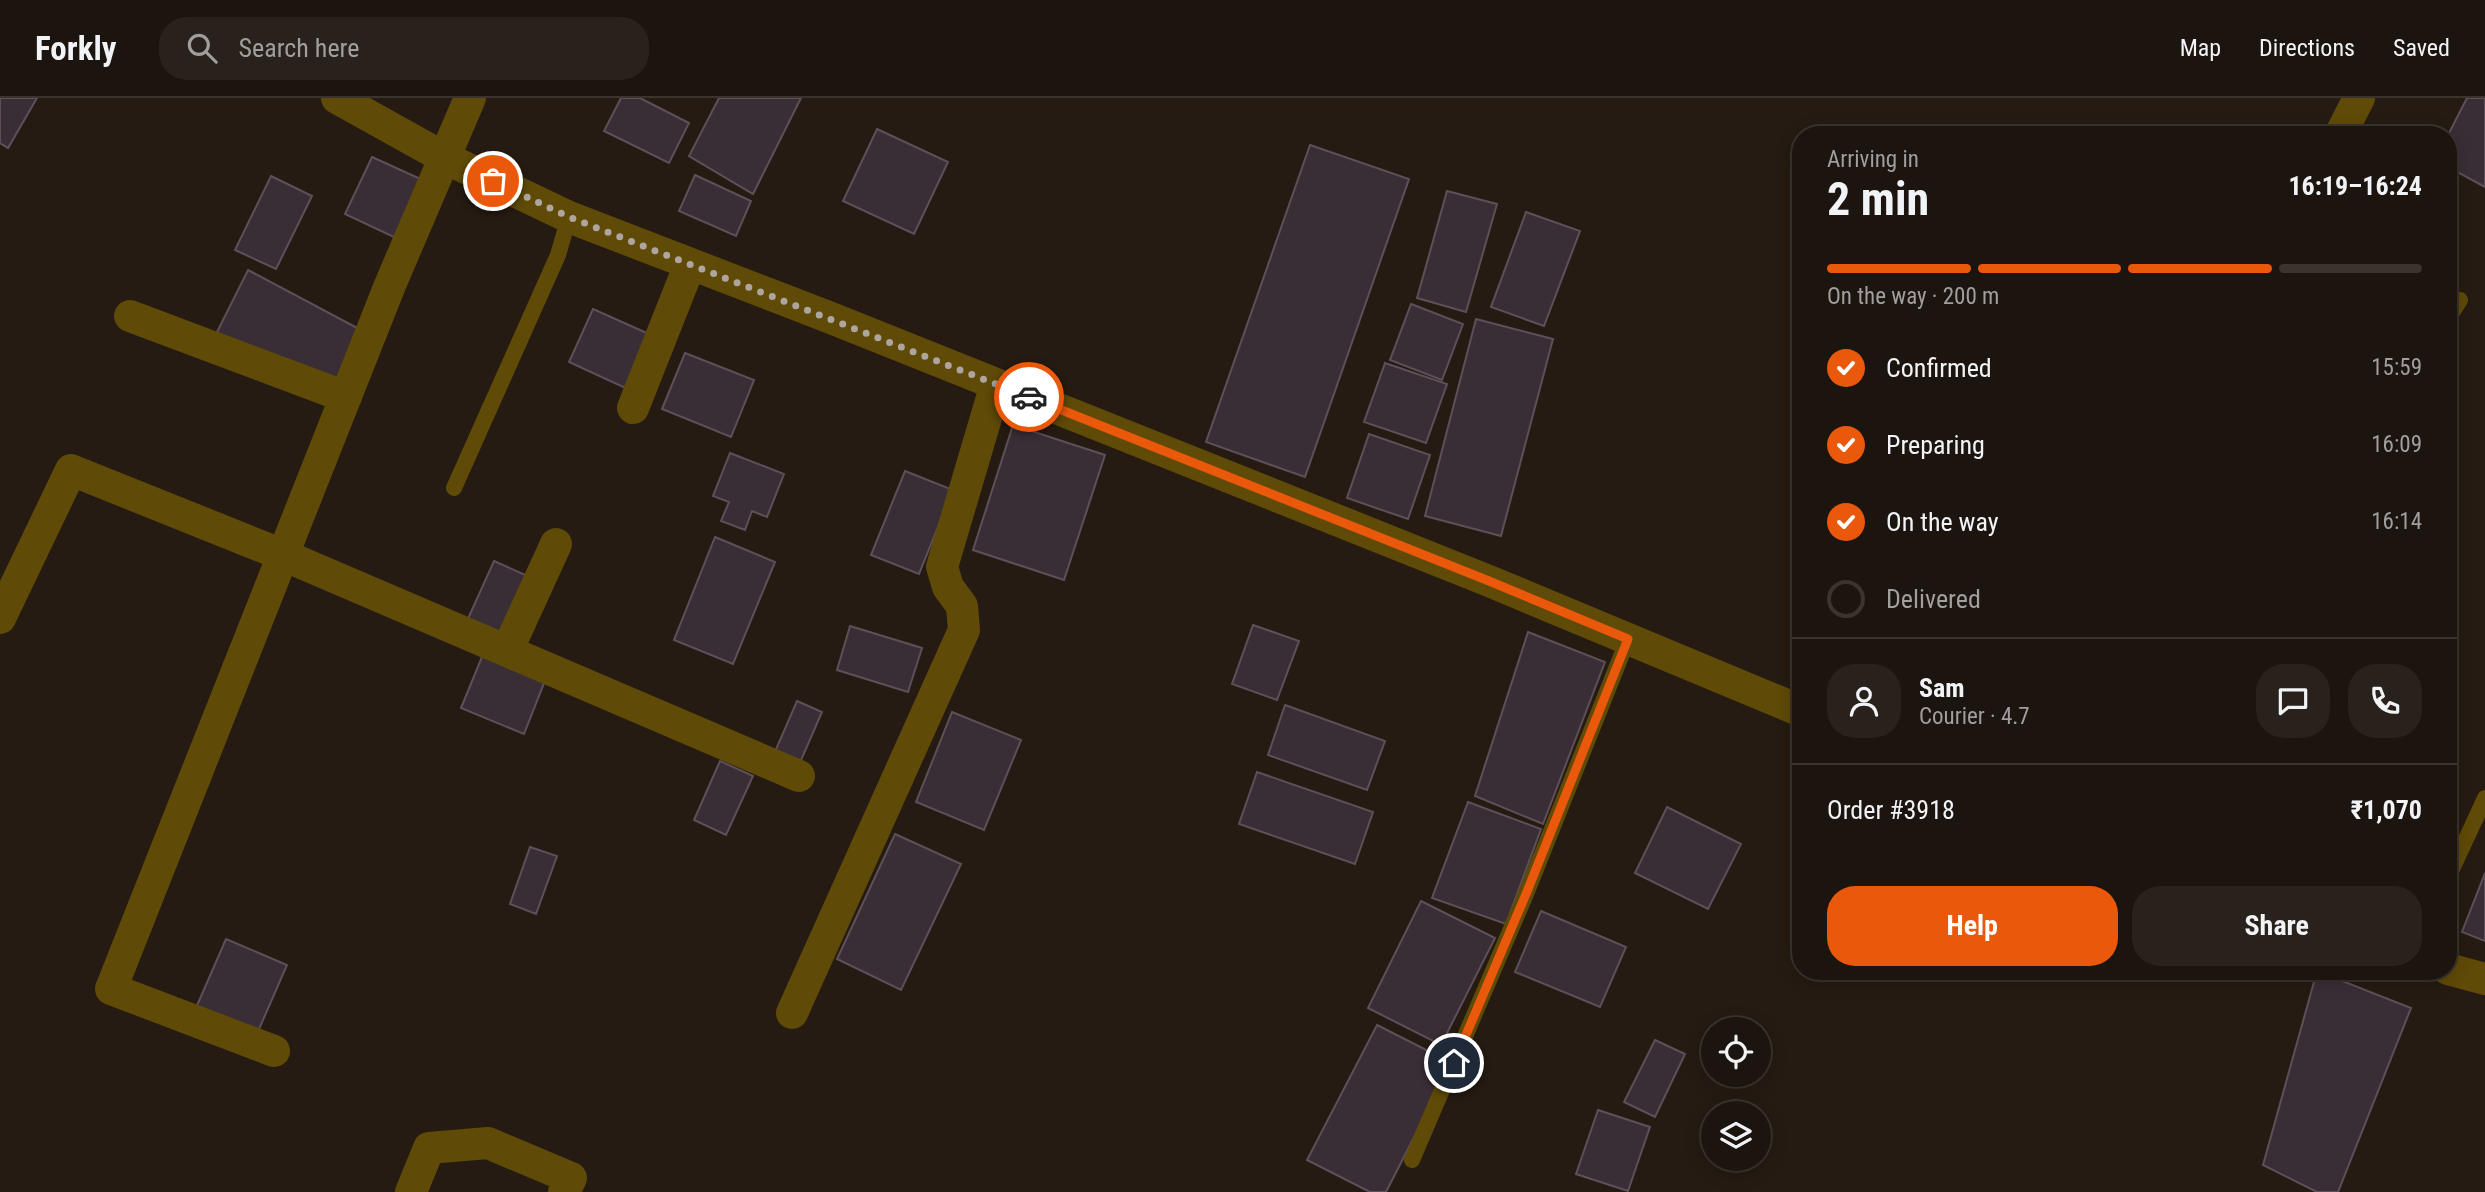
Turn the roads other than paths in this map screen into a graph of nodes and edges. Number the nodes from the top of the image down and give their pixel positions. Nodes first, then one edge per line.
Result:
1 (337, 98) edge
2 (470, 98) edge
3 (2358, 98) edge
4 (2344, 126) edge
5 (443, 156) junction
6 (569, 217) junction
7 (690, 264) junction
8 (2460, 300) dead end
9 (2457, 305) edge
10 (130, 316) dead end
11 (996, 384) junction
12 (346, 397) junction
13 (633, 408) dead end
14 (454, 488) dead end
15 (556, 544) dead end
16 (284, 555) junction
17 (0, 618) edge
18 (1628, 639) junction
19 (507, 651) junction
20 (1792, 707) edge
21 (799, 776) dead end
22 (2485, 798) edge
23 (2457, 859) edge
24 (2457, 971) edge
25 (2485, 979) edge
26 (792, 1013) dead end
27 (274, 1051) dead end
28 (1412, 1160) dead end
29 (411, 1192) edge
30 (564, 1192) edge

1 - 5 street
2 - 5 street
3 - 4 street
5 - 6 street
5 - 12 street
6 - 7 street
6 - 14 lane
7 - 11 street
7 - 13 street
8 - 9 lane
10 - 12 street
11 - 18 street
11 - 26 street
12 - 16 street
15 - 19 street
16 - 17 street
16 - 19 street
16 - 27 street
18 - 20 street
18 - 28 lane
19 - 21 street
22 - 23 lane
24 - 25 street
29 - 30 street

